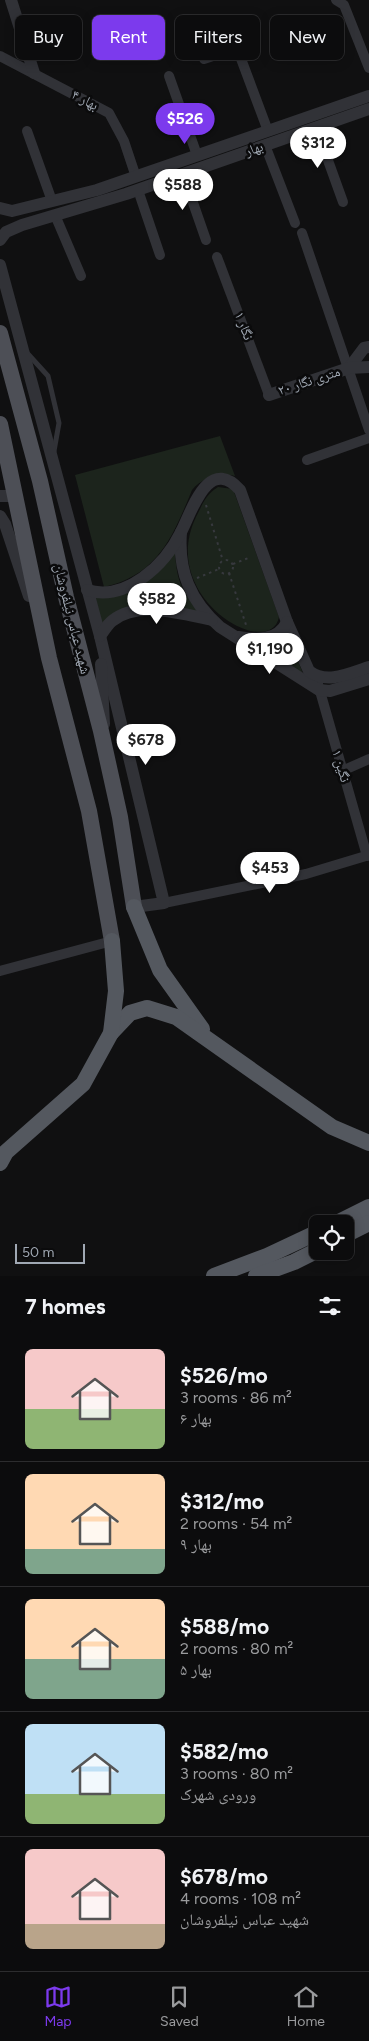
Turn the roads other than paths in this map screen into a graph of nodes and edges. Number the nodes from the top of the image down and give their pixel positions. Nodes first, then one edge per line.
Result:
1 (11, 0) edge
2 (336, 0) edge
3 (0, 56) edge
4 (241, 60) edge
5 (369, 68) edge
6 (34, 73) junction
7 (169, 76) dead end
8 (369, 96) edge
9 (369, 109) edge
10 (316, 127) junction
11 (28, 131) dead end
12 (269, 139) junction
13 (197, 155) junction
14 (183, 174) junction
15 (136, 176) junction
16 (138, 190) junction
17 (52, 201) junction
18 (343, 202) dead end
19 (0, 208) edge
20 (55, 215) junction
21 (295, 223) dead end
22 (302, 234) dead end
23 (0, 240) edge
24 (206, 240) dead end
25 (160, 255) dead end
26 (217, 257) dead end
27 (0, 265) edge
28 (81, 276) dead end
29 (13, 319) junction
30 (3, 335) edge
31 (369, 347) edge
32 (369, 367) edge
33 (349, 368) junction
34 (269, 395) joint
35 (0, 424) edge
36 (369, 430) edge
37 (369, 438) edge
38 (307, 460) dead end
39 (5, 474) edge
40 (40, 481) junction
41 (8, 496) edge
42 (0, 516) edge
43 (182, 532) junction
44 (87, 590) junction
45 (38, 606) junction
46 (212, 620) junction
47 (287, 622) junction
48 (100, 636) junction
49 (236, 636) junction
50 (369, 667) edge
51 (316, 676) junction
52 (369, 680) edge
53 (319, 690) junction
54 (105, 748) junction
55 (369, 759) edge
56 (342, 771) junction
57 (116, 800) junction
58 (87, 802) junction
59 (368, 856) edge
60 (164, 903) junction
61 (134, 907) junction
62 (112, 941) junction
63 (0, 972) edge
64 (111, 1033) junction
65 (209, 1038) junction
66 (369, 1143) edge
67 (0, 1163) edge
68 (369, 1207) edge
69 (353, 1215) edge
70 (369, 1223) edge
71 (354, 1231) edge
72 (309, 1236) edge
73 (309, 1254) edge
74 (214, 1276) edge
75 (256, 1276) edge

1 - 6 street
2 - 5 street
3 - 6 street, بهار ۴
4 - 12 street
6 - 15 street, بهار ۴
7 - 13 street
8 - 12 street, بهار
9 - 10 street, بهار
10 - 12 street, بهار
10 - 18 street
11 - 17 street
12 - 13 street, بهار
12 - 14 street, بهار
12 - 21 street
13 - 15 street, بهار
14 - 16 street, بهار
14 - 24 street
15 - 17 street, بهار
16 - 20 street, بهار
16 - 25 street
17 - 19 street, بهار
20 - 23 street, بهار
20 - 28 street
22 - 33 street
26 - 34 street, نگار ۱
27 - 29 street
29 - 30 street
29 - 44 street
30 - 40 main road, شهید عباس نیلفروشان
31 - 33 street, ۲۰ متری نگار
32 - 33 street, ۲۰ متری نگار
33 - 34 street, ۲۰ متری نگار
33 - 36 street
35 - 39 main road, شهید عباس نیلفروشان
37 - 38 street
39 - 40 main road
39 - 41 main road, شهید عباس نیلفروشان
40 - 41 main road
40 - 54 main road, شهید عباس نیلفروشان
41 - 45 main road, شهید عباس نیلفروشان
42 - 45 street
43 - 44 street
43 - 46 street
43 - 47 street
44 - 48 street
45 - 58 main road, شهید عباس نیلفروشان
46 - 48 street
46 - 49 street
47 - 49 street
47 - 51 street
48 - 54 street
48 - 60 street
49 - 53 street
50 - 51 street
51 - 53 street, نگین ۱
52 - 53 street
53 - 56 street, نگین ۱
54 - 57 main road, شهید عباس نیلفروشان
55 - 56 street
56 - 59 street, نگین ۱
57 - 58 main road
57 - 61 main road, شهید عباس نیلفروشان
58 - 62 main road, شهید عباس نیلفروشان
59 - 60 street
60 - 61 street
61 - 65 highway
62 - 63 street
62 - 64 highway
64 - 65 highway
64 - 67 highway
65 - 66 highway
68 - 69 highway
70 - 71 highway
72 - 74 highway
73 - 75 highway

